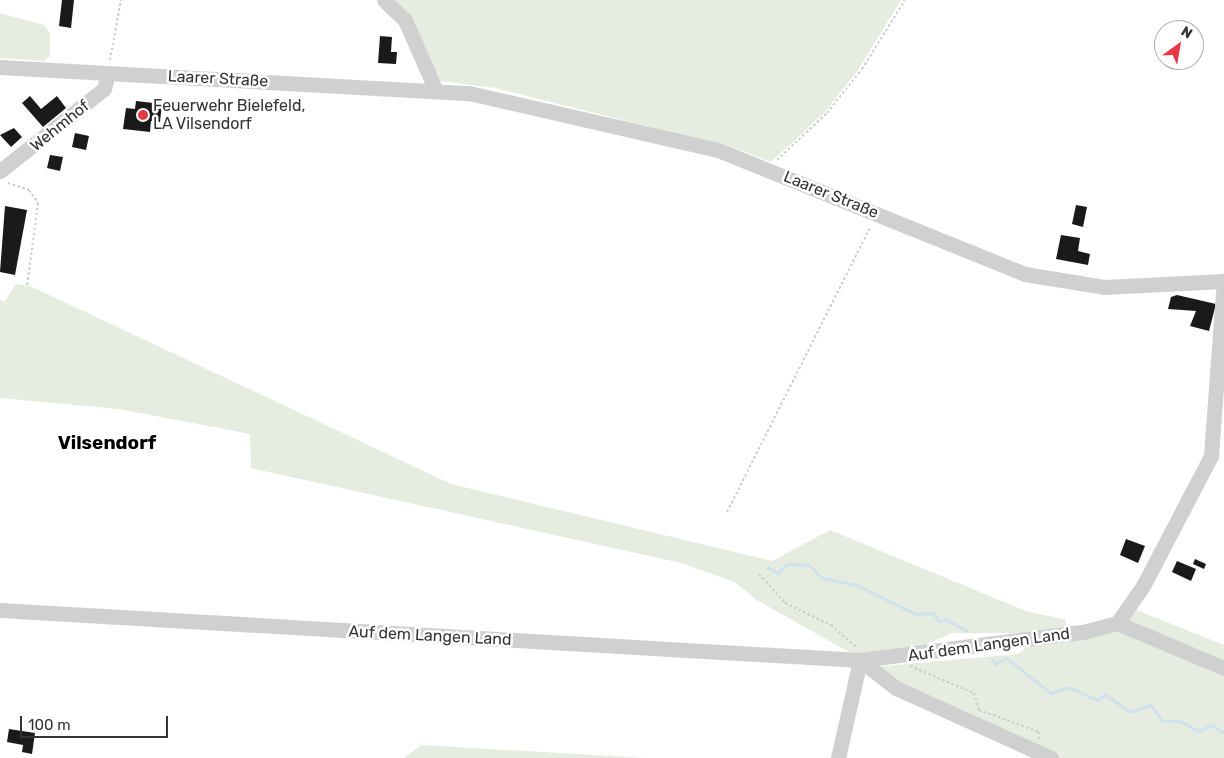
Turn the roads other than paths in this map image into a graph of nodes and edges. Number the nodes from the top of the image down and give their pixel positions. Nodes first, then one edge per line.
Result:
1 (384, 0) edge
2 (0, 67) edge
3 (108, 72) junction
4 (436, 91) junction
5 (4, 177) edge
6 (1224, 281) edge
7 (0, 610) edge
8 (1117, 623) junction
9 (864, 660) junction
10 (1224, 668) edge
11 (838, 758) edge
12 (1051, 758) edge

1 - 4 street
2 - 3 street, Laarer Straße
3 - 4 street, Laarer Straße
3 - 5 street, Wehmhof
4 - 6 street, Laarer Straße
6 - 8 street
7 - 9 street, Auf dem Langen Land
8 - 9 street, Auf dem Langen Land
8 - 10 street
9 - 11 street
9 - 12 street

